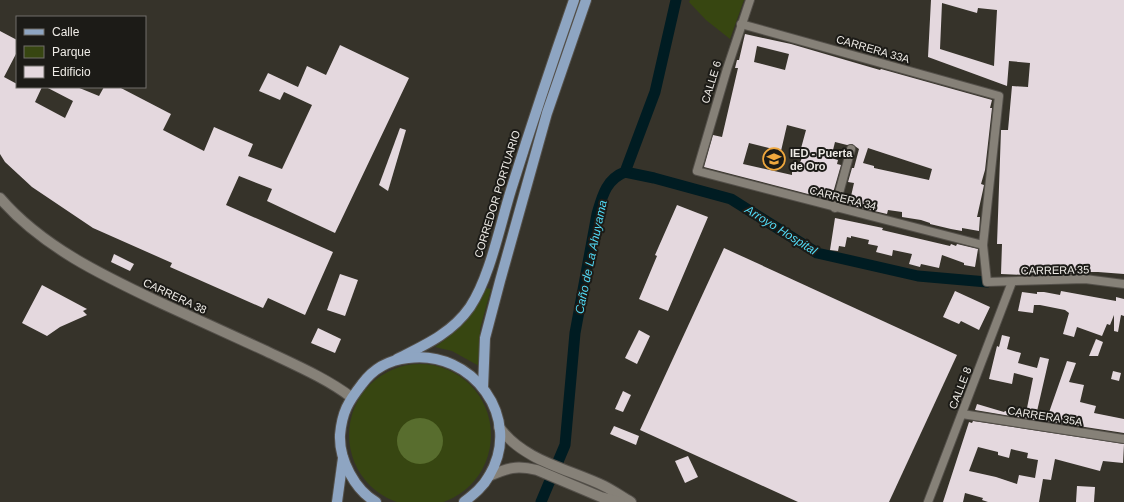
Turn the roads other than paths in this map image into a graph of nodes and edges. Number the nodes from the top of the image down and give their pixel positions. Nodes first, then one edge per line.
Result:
1 (574, 0) edge
2 (586, 0) edge
3 (750, 0) edge
4 (741, 24) junction
5 (851, 149) dead end
6 (697, 172) joint
7 (0, 198) edge
8 (835, 208) junction
9 (983, 245) junction
10 (1012, 282) junction
11 (1124, 284) edge
12 (397, 359) junction
13 (483, 388) junction
14 (352, 397) junction
15 (962, 414) junction
16 (499, 427) junction
17 (1124, 439) edge
18 (343, 458) junction
19 (489, 476) junction
20 (336, 502) edge
21 (376, 502) edge
22 (464, 502) edge
23 (620, 502) edge
24 (631, 502) edge
25 (928, 502) edge

1 - 12 main road, CORREDOR PORTUARIO
2 - 13 main road
3 - 4 street, CALLE 6
4 - 6 street, CALLE 6
4 - 9 street, CARRERA 33A
5 - 8 street
6 - 8 street, CARRERA 34
7 - 14 street, CARRERA 38
8 - 9 street, CARRERA 34
9 - 10 street, CARRERA 35
10 - 11 street, CARRERA 35
10 - 15 street, CALLE 8
12 - 13 main road
12 - 14 main road, CORREDOR PORTUARIO
13 - 16 main road
14 - 18 main road, CORREDOR PORTUARIO
15 - 17 street, CARRERA 35A
15 - 25 street, CALLE 8
16 - 19 main road
16 - 24 street
18 - 20 main road
18 - 21 main road
19 - 22 main road
19 - 23 street

